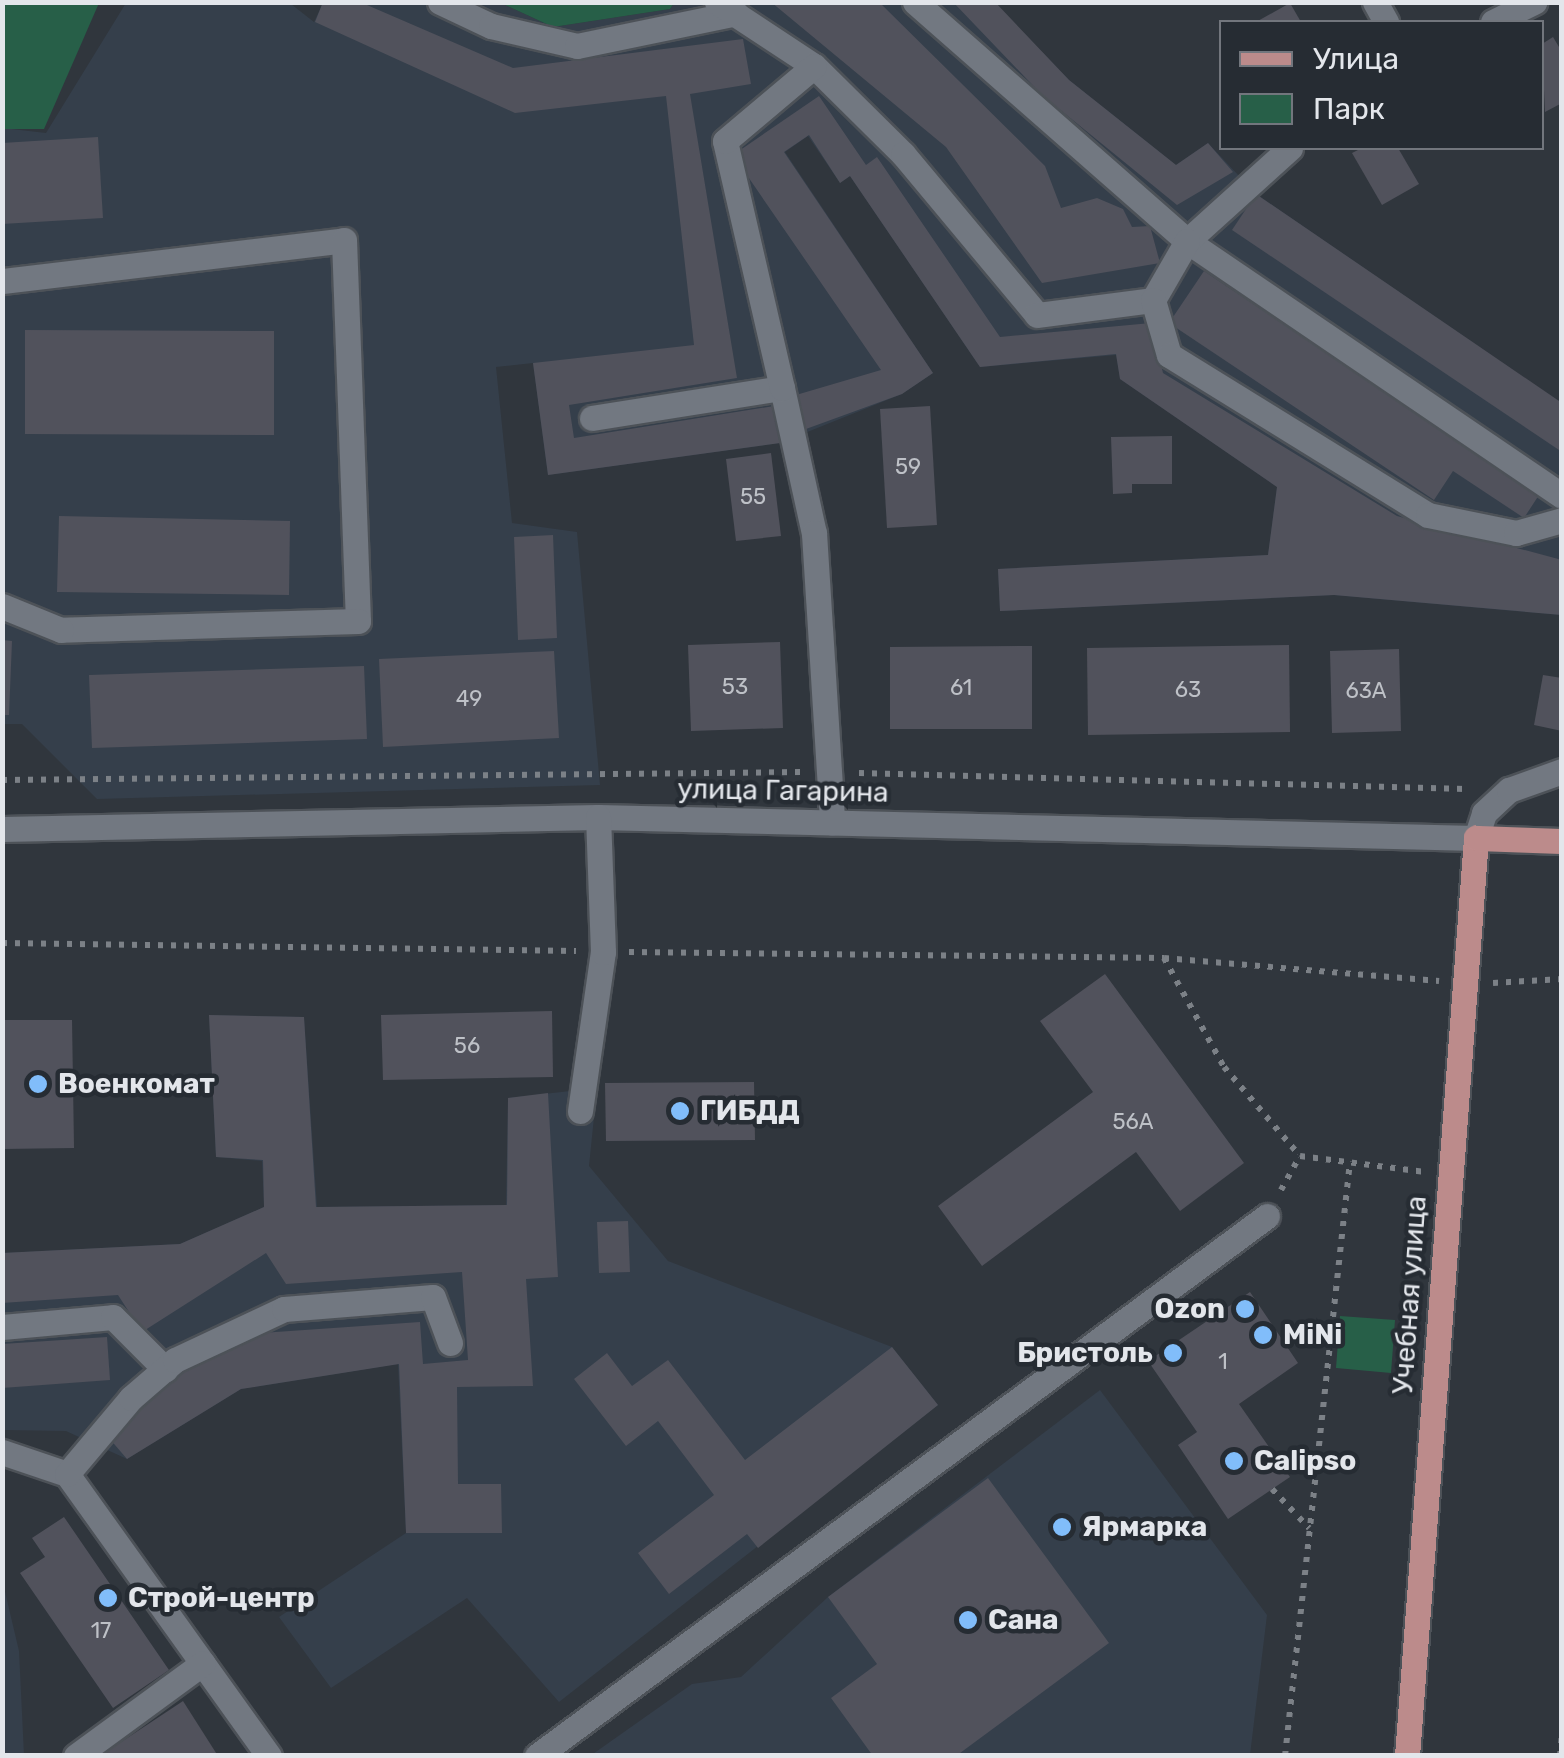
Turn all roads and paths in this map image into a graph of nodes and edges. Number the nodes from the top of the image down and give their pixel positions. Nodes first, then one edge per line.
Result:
1 (440, 2) edge
2 (915, 2) edge
3 (1534, 2) edge
4 (726, 8) edge
5 (1497, 20) edge
6 (814, 66) junction
7 (1287, 150) edge
8 (1186, 240) junction
9 (2, 280) edge
10 (1152, 300) junction
11 (782, 388) junction
12 (592, 418) dead end
13 (1562, 496) edge
14 (1562, 520) edge
15 (2, 606) edge
16 (1562, 771) edge
17 (830, 772) junction
18 (2, 780) edge
19 (1508, 790) junction
20 (598, 817) junction
21 (832, 822) junction
22 (2, 829) edge
23 (1476, 838) junction
24 (1562, 841) edge
25 (2, 943) edge
26 (603, 952) junction
27 (1164, 958) junction
28 (1562, 978) edge
29 (1450, 982) dead end
30 (1476, 984) dead end
31 (580, 1111) dead end
32 (1300, 1156) junction
33 (1350, 1162) junction
34 (1449, 1175) junction
35 (1267, 1216) joint
36 (2, 1327) edge
37 (450, 1343) dead end
38 (164, 1369) junction
39 (2, 1452) edge
40 (67, 1474) junction
41 (1272, 1489) dead end
42 (1310, 1529) junction
43 (203, 1664) junction
44 (1562, 1736) edge
45 (76, 1756) edge
46 (269, 1756) edge
47 (538, 1756) edge
48 (1285, 1756) edge
49 (1406, 1756) edge
50 (1560, 1756) edge

1 - 4 street
2 - 8 street
3 - 5 street
4 - 6 street
6 - 10 street
6 - 11 street
7 - 8 street
8 - 10 street
8 - 13 street
9 - 15 street
10 - 14 street
11 - 12 street
11 - 17 street
16 - 19 street
17 - 18 path
17 - 19 path
17 - 21 street
19 - 23 street
20 - 21 street, улица Гагарина
20 - 22 street, улица Гагарина
20 - 26 street
21 - 23 street, улица Гагарина
23 - 24 main road, улица Гагарина
23 - 34 main road, Учебная улица
25 - 26 path
26 - 27 path
26 - 31 street
27 - 29 path
27 - 32 path
28 - 30 path
32 - 33 path
32 - 35 path
33 - 34 path
33 - 42 path
34 - 49 main road, Учебная улица
35 - 47 street
36 - 38 street
37 - 38 street
38 - 40 street
39 - 40 street
40 - 43 street
41 - 42 path
42 - 48 path
43 - 45 street
43 - 46 street
44 - 50 path

